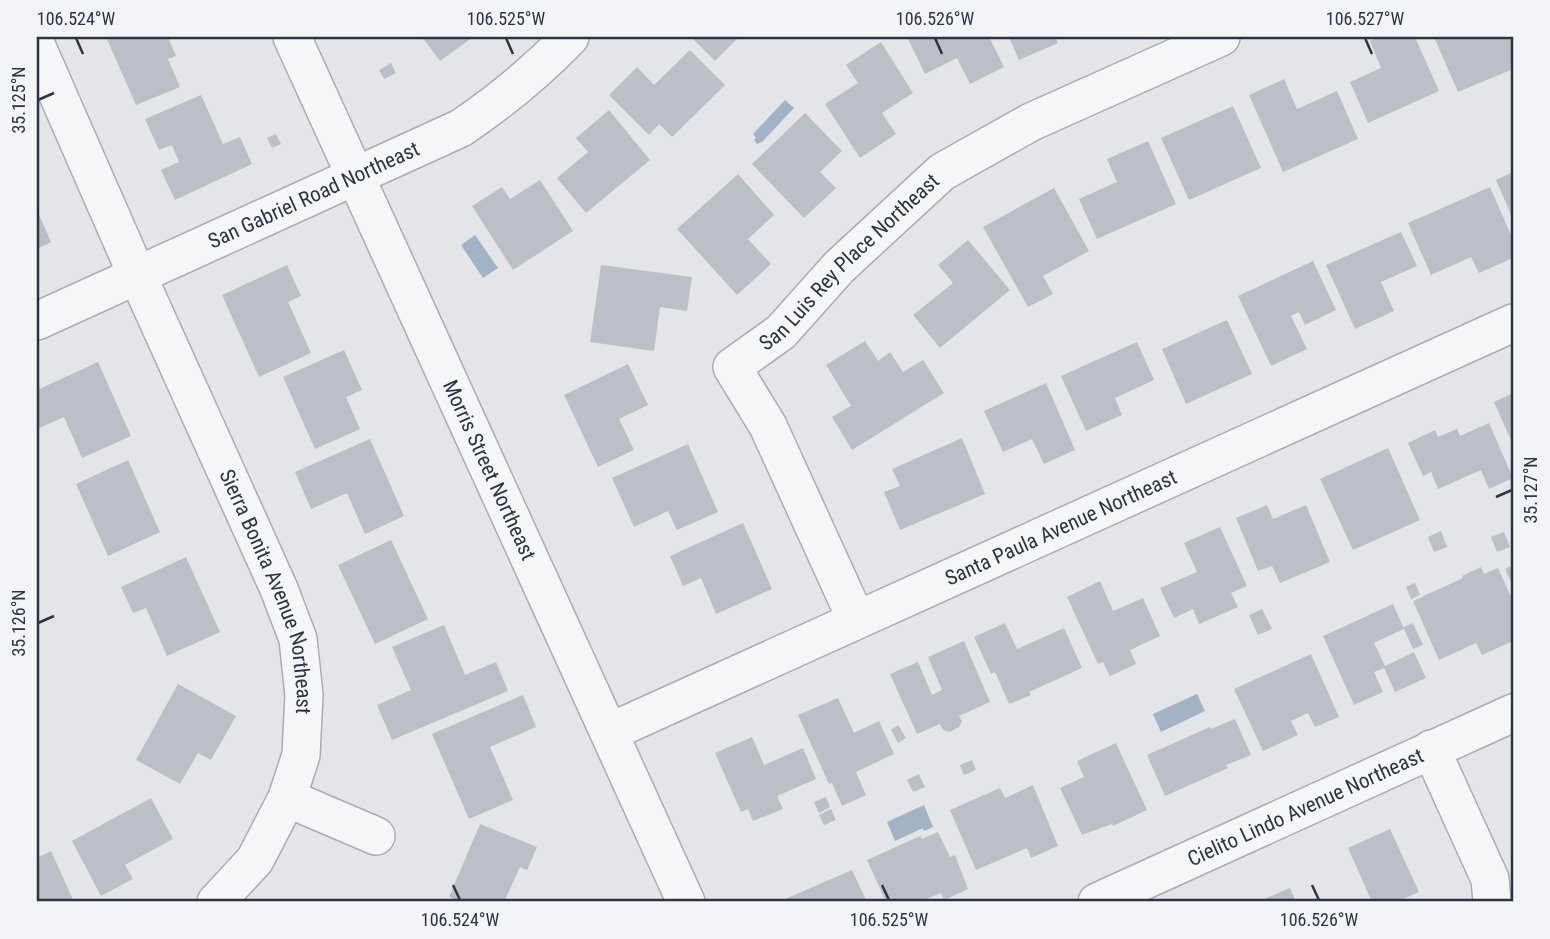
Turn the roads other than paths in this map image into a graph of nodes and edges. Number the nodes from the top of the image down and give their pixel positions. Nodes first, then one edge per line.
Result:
1 (292, 37) edge
2 (570, 37) edge
3 (1221, 37) edge
4 (37, 47) edge
5 (356, 177) junction
6 (138, 277) junction
7 (37, 321) edge
8 (1513, 323) edge
9 (856, 620) junction
10 (1513, 713) edge
11 (610, 732) junction
12 (1432, 749) junction
13 (288, 798) junction
14 (376, 836) dead end
15 (216, 902) edge
16 (687, 902) edge
17 (1097, 902) edge
18 (1492, 902) edge

1 - 5 street, Morris Street Northeast
2 - 5 street, San Gabriel Road Northeast
3 - 9 street, San Luis Rey Place Northeast
4 - 6 street, Sierra Bonita Avenue Northeast
5 - 6 street, San Gabriel Road Northeast
5 - 11 street, Morris Street Northeast
6 - 7 street, San Gabriel Road Northeast
6 - 13 street, Sierra Bonita Avenue Northeast
8 - 9 street, Santa Paula Avenue Northeast
9 - 11 street, Santa Paula Avenue Northeast
10 - 12 street, Cielito Lindo Avenue Northeast
11 - 16 street, Morris Street Northeast
12 - 17 street, Cielito Lindo Avenue Northeast
12 - 18 street
13 - 14 street
13 - 15 street, Sierra Bonita Avenue Northeast

